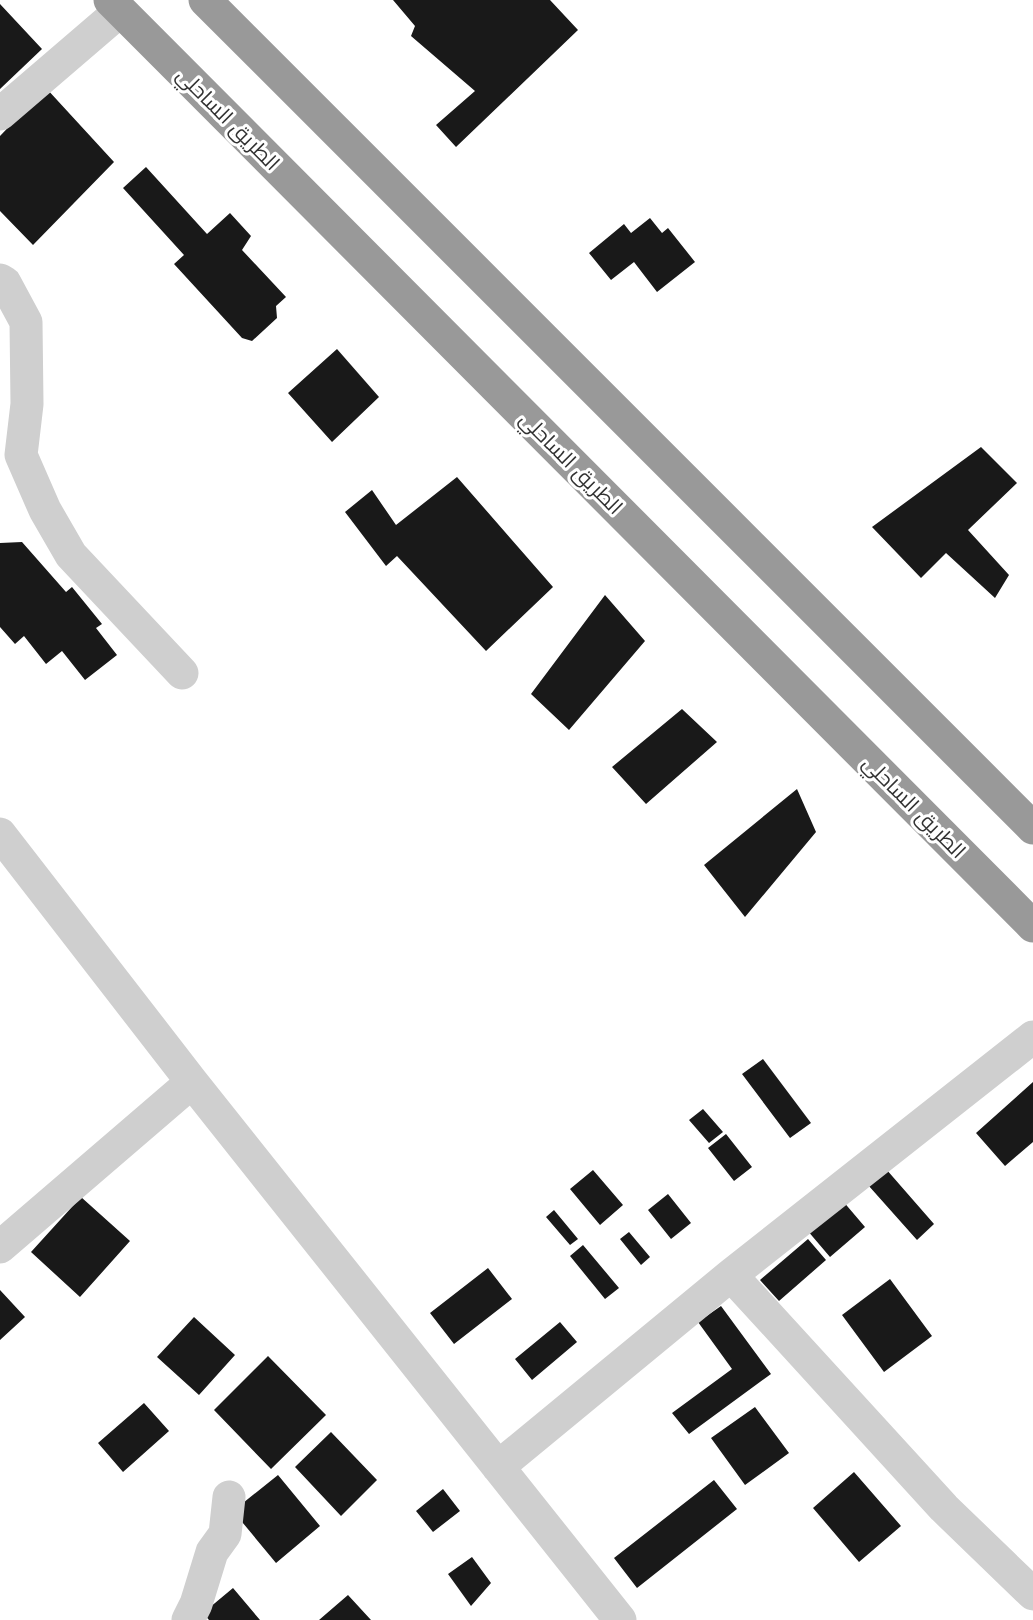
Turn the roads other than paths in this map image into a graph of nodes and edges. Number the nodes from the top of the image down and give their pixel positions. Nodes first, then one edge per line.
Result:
1 (205, 0) edge
2 (115, 5) edge
3 (0, 114) edge
4 (0, 280) edge
5 (182, 673) dead end
6 (1033, 828) edge
7 (0, 834) edge
8 (1033, 926) edge
9 (1033, 1037) edge
10 (192, 1082) junction
11 (0, 1247) edge
12 (731, 1275) junction
13 (498, 1467) junction
14 (229, 1497) dead end
15 (1033, 1594) edge
16 (188, 1620) edge
17 (620, 1620) edge

1 - 6 highway
2 - 3 street
2 - 8 highway, الطريق الساحلي
4 - 5 street
7 - 10 street
9 - 12 street
10 - 11 street
10 - 13 street
12 - 13 street
12 - 15 street
13 - 17 street
14 - 16 street

